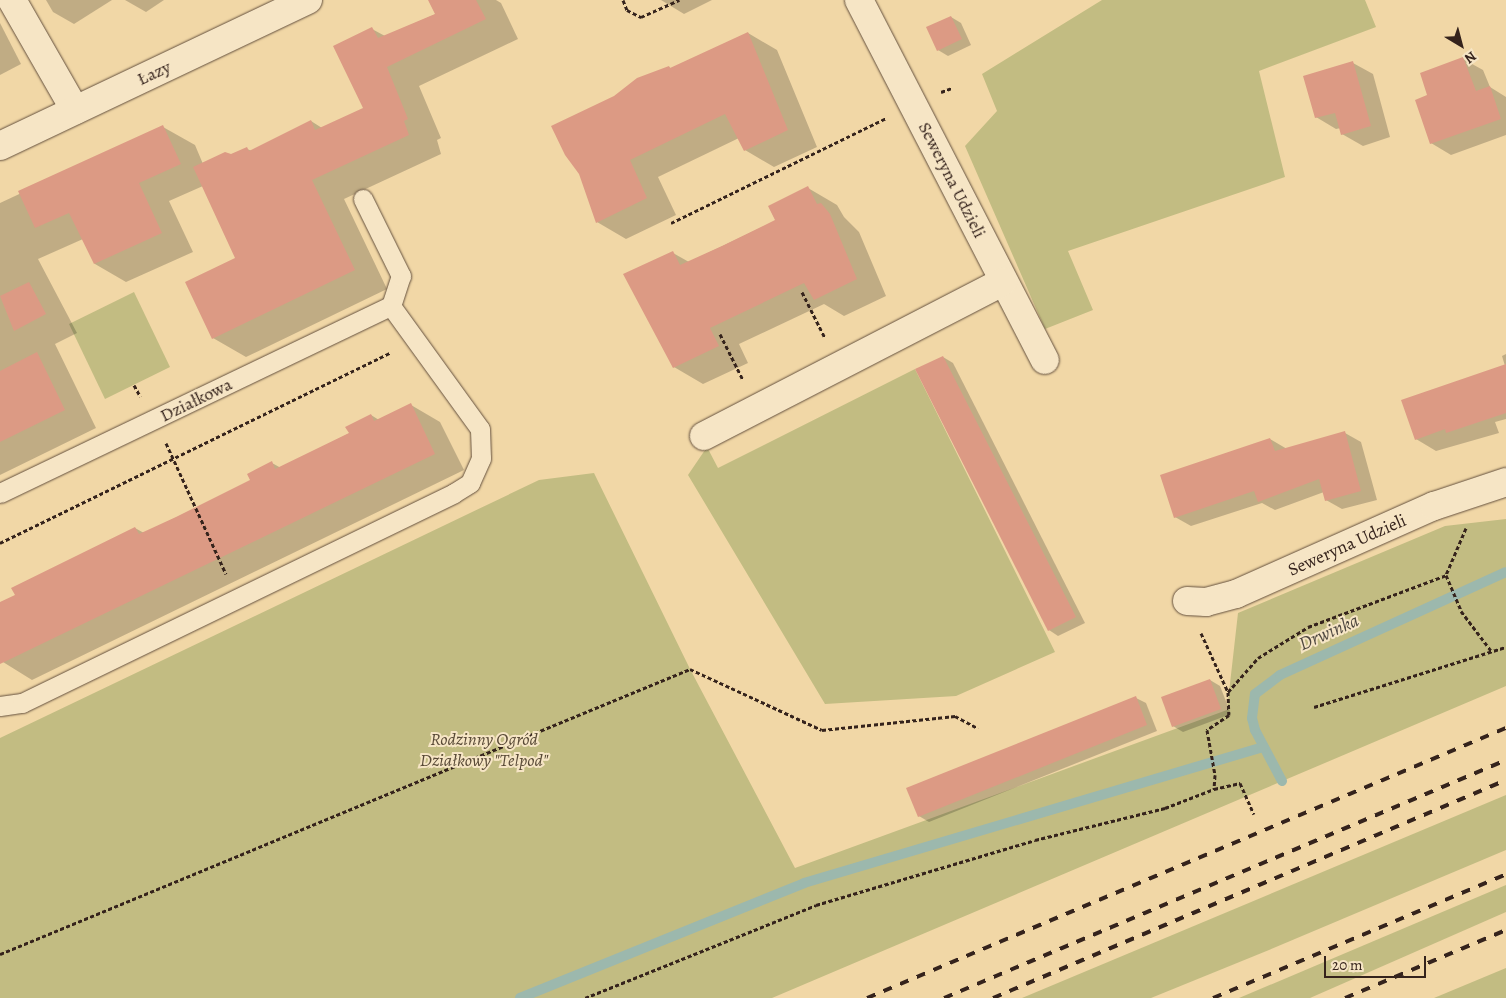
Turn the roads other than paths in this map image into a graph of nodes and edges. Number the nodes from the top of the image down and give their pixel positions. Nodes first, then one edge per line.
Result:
1 (12, 0) edge
2 (308, 0) edge
3 (859, 0) edge
4 (75, 110) junction
5 (0, 146) edge
6 (363, 199) dead end
7 (1003, 282) junction
8 (391, 306) junction
9 (1045, 360) dead end
10 (704, 436) dead end
11 (1494, 485) edge
12 (0, 493) edge
13 (1186, 601) road end
14 (0, 706) edge

1 - 4 street
2 - 4 street, Łazy
3 - 7 street, Seweryna Udzieli
4 - 5 street, Łazy
6 - 8 lane
7 - 9 street, Seweryna Udzieli
7 - 10 street
8 - 12 lane, Działkowa
8 - 14 lane
11 - 13 street, Seweryna Udzieli

